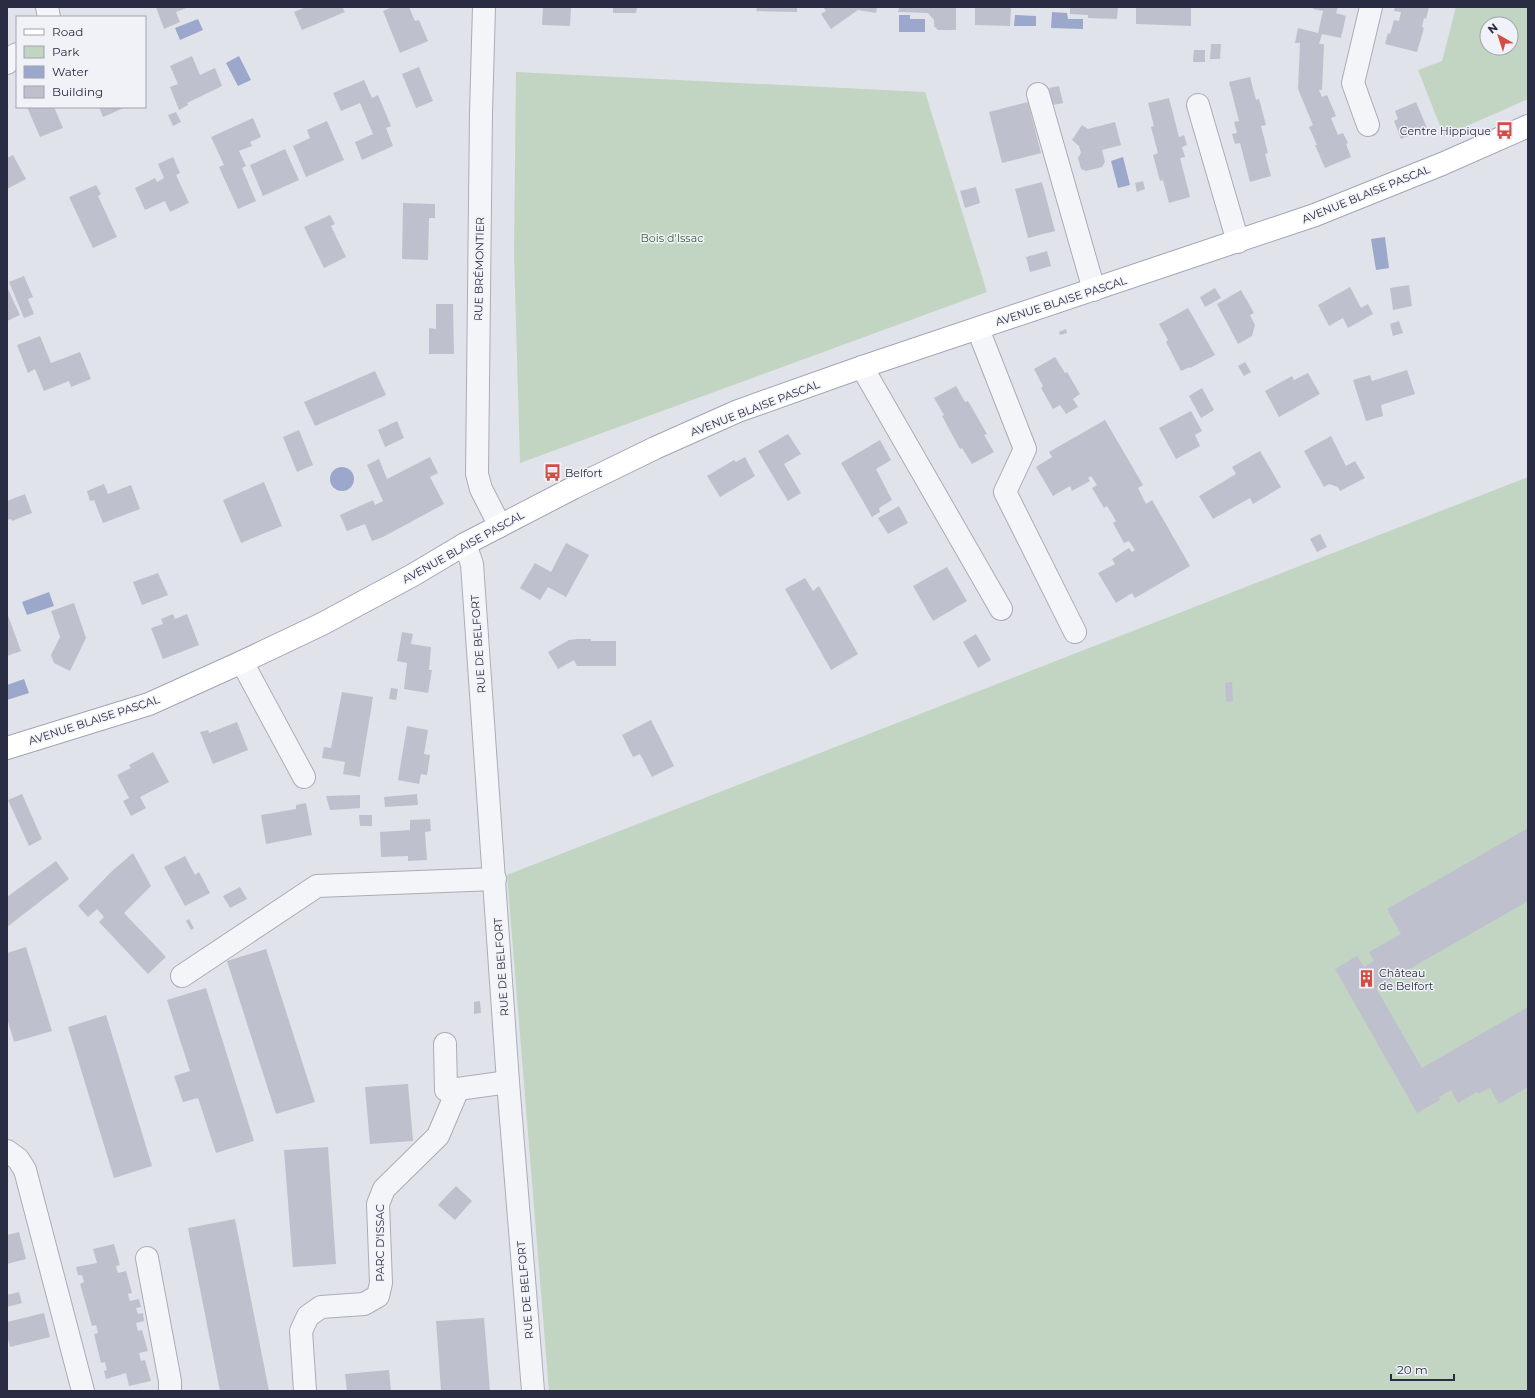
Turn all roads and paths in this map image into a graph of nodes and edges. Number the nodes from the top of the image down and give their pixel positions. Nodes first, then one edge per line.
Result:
1 (484, 7) edge
2 (1371, 7) edge
3 (1038, 94) dead end
4 (1198, 105) dead end
5 (1368, 125) dead end
6 (1528, 126) edge
7 (1238, 242) junction
8 (1094, 290) junction
9 (978, 329) junction
10 (862, 367) junction
11 (500, 526) junction
12 (465, 544) junction
13 (1001, 609) dead end
14 (1075, 632) dead end
15 (242, 662) junction
16 (7, 748) edge
17 (304, 777) dead end
18 (495, 879) junction
19 (182, 976) dead end
20 (444, 1044) dead end
21 (508, 1082) junction
22 (458, 1088) junction
23 (7, 1151) edge
24 (147, 1258) dead end
25 (83, 1391) edge
26 (170, 1391) edge
27 (305, 1391) edge
28 (533, 1391) edge

1 - 11 street, RUE BRÉMONTIER
2 - 5 street
3 - 8 street
4 - 7 street
6 - 7 main road, AVENUE BLAISE PASCAL
7 - 8 main road, AVENUE BLAISE PASCAL
8 - 9 main road, AVENUE BLAISE PASCAL
9 - 10 main road, AVENUE BLAISE PASCAL
9 - 14 street
10 - 11 main road, AVENUE BLAISE PASCAL
10 - 13 street
11 - 12 main road, AVENUE BLAISE PASCAL
12 - 15 main road, AVENUE BLAISE PASCAL
12 - 18 street, RUE DE BELFORT
15 - 16 main road, AVENUE BLAISE PASCAL
15 - 17 street
18 - 19 street
18 - 21 street, RUE DE BELFORT
20 - 22 street
21 - 22 street
21 - 28 street, RUE DE BELFORT
22 - 27 street, PARC D'ISSAC
23 - 25 street
24 - 26 street

